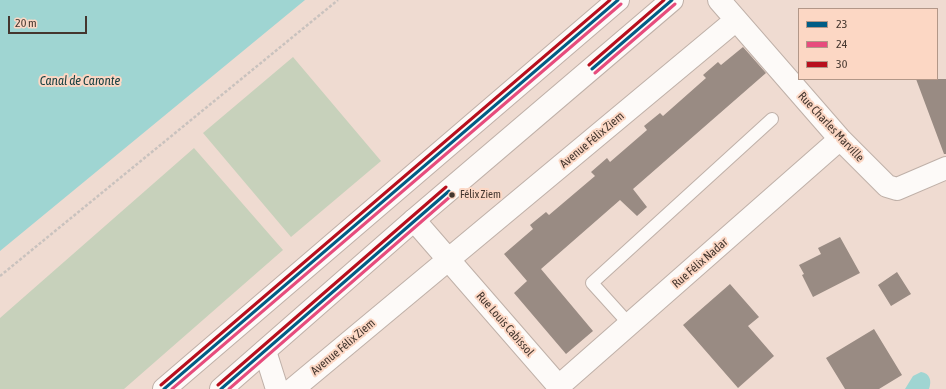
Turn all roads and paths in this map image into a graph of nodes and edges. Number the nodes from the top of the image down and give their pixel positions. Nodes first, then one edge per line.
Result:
1 (338, 0) edge
2 (618, 0) edge
3 (672, 0) edge
4 (719, 0) edge
5 (736, 20) junction
6 (772, 119) dead end
7 (840, 139) junction
8 (946, 168) edge
9 (414, 220) junction
10 (448, 259) junction
11 (0, 276) edge
12 (630, 325) junction
13 (265, 351) junction
14 (558, 388) edge
15 (164, 389) edge
16 (221, 389) edge
17 (277, 389) edge
18 (293, 389) edge

1 - 11 path
2 - 15 street
3 - 9 street
4 - 5 street, Rue Charles Marville
5 - 7 street, Rue Charles Marville
5 - 10 street, Avenue Félix Ziem
6 - 12 lane
7 - 8 street, Rue Charles Marville
7 - 12 street, Rue Félix Nadar
9 - 10 street
9 - 13 street
10 - 14 street, Rue Louis Cabissol
10 - 18 street, Avenue Félix Ziem
12 - 14 street, Rue Félix Nadar
13 - 16 street
13 - 17 street

